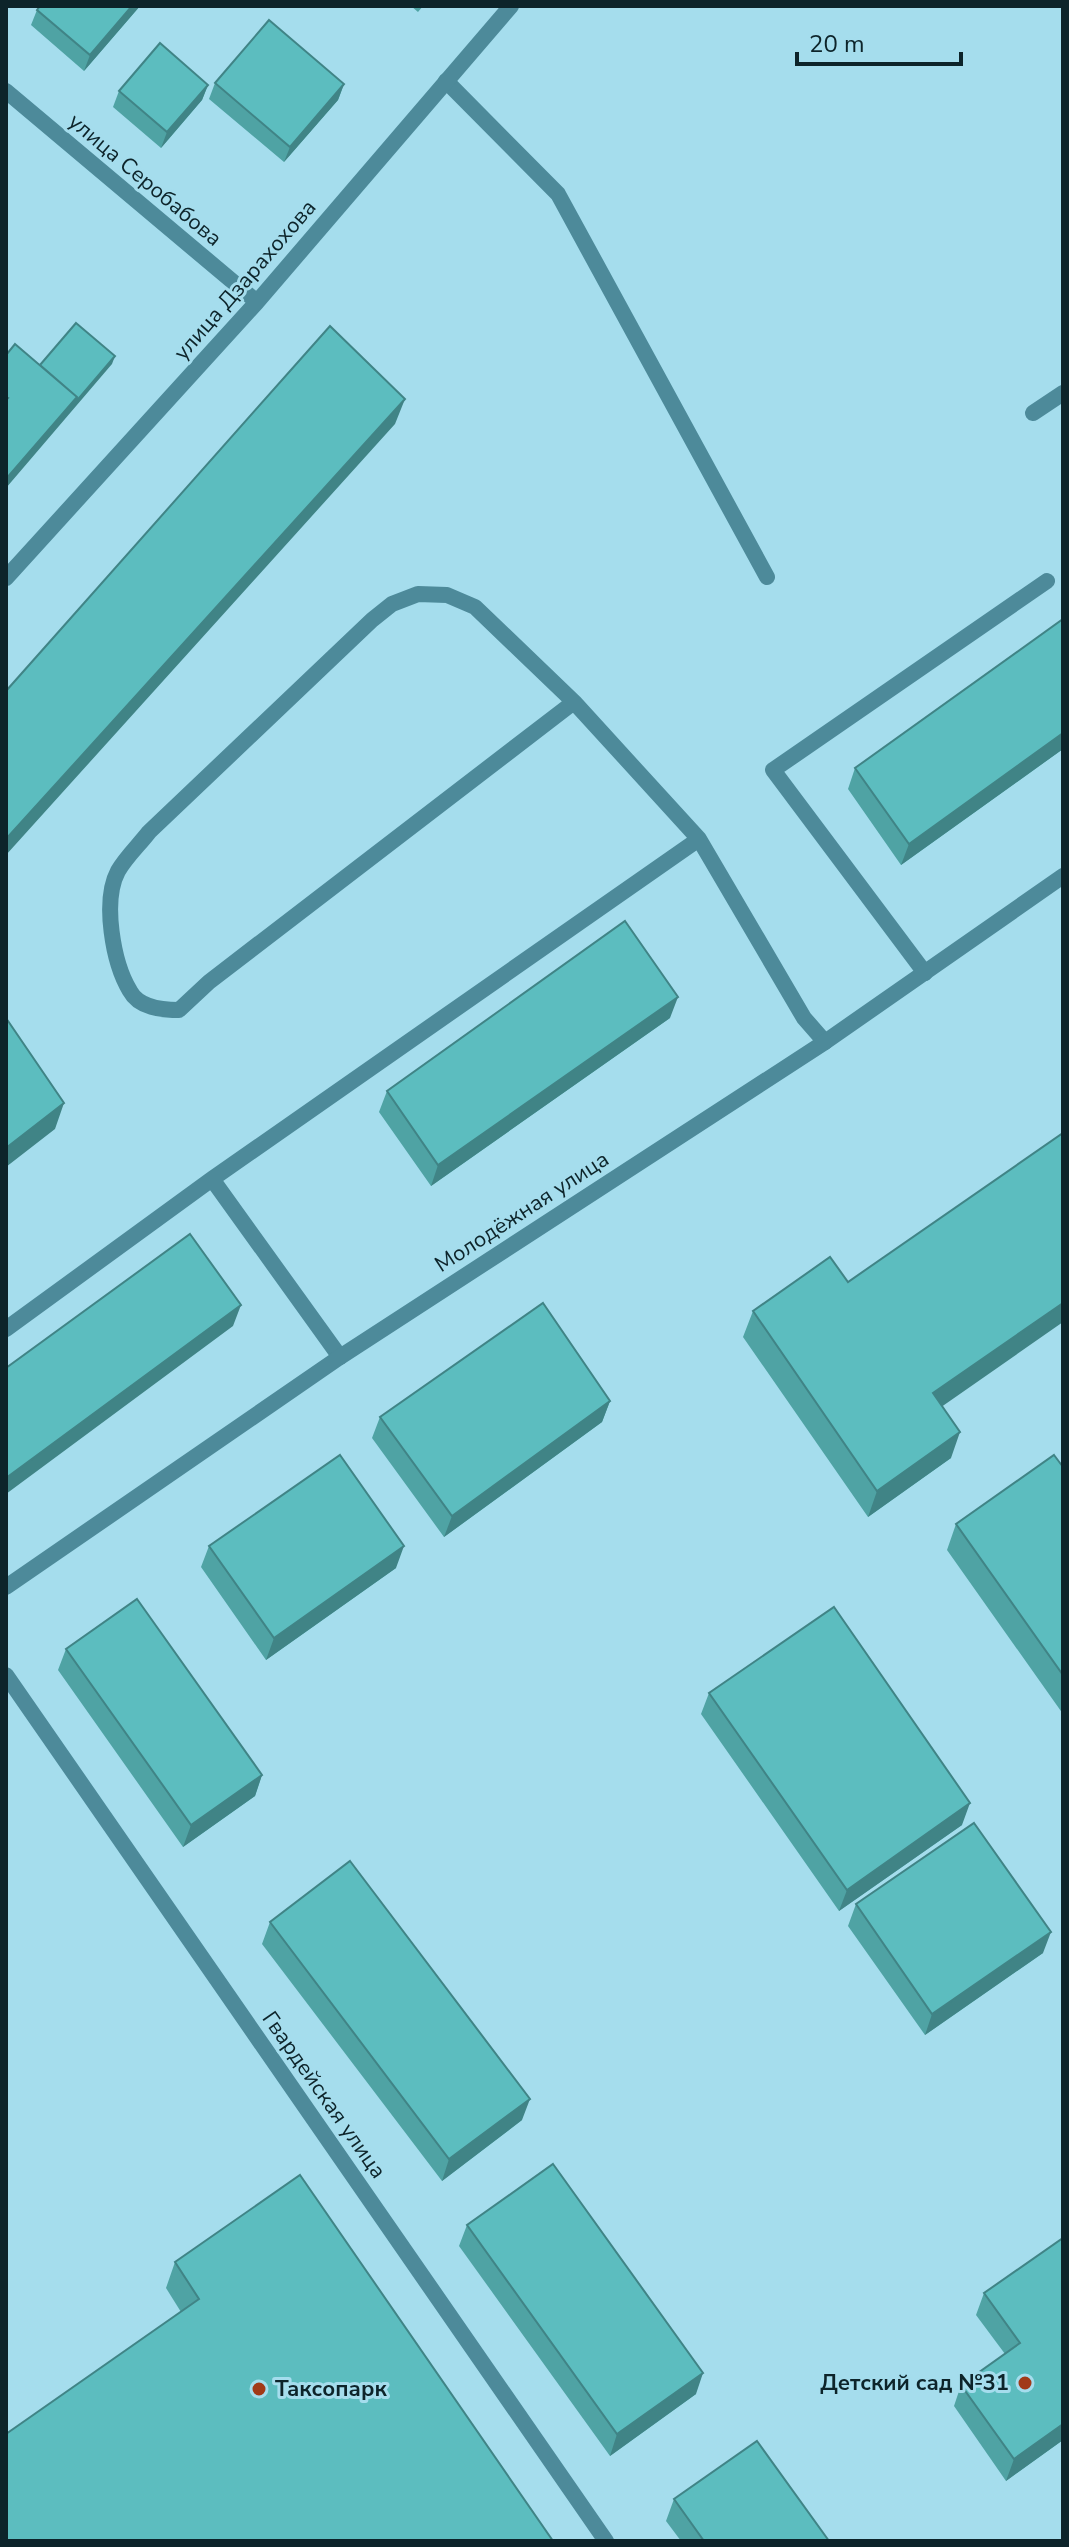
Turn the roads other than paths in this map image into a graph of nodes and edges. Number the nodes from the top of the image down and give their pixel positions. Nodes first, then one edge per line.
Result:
1 (511, 6) edge
2 (446, 81) junction
3 (6, 91) edge
4 (257, 302) junction
5 (1063, 393) edge
6 (1033, 413) dead end
7 (767, 577) dead end
8 (6, 578) edge
9 (1047, 581) dead end
10 (574, 702) junction
11 (699, 839) junction
12 (1063, 876) edge
13 (925, 973) junction
14 (825, 1042) junction
15 (212, 1179) junction
16 (6, 1329) edge
17 (340, 1357) junction
18 (6, 1587) edge
19 (6, 1675) edge
20 (603, 2540) edge

1 - 2 street, улица Дзарахохова
2 - 4 street, улица Дзарахохова
2 - 7 street
3 - 4 street, улица Серобабова
4 - 8 street, улица Дзарахохова
5 - 6 street
9 - 13 street
10 - 10 street
10 - 11 street
11 - 14 street
11 - 15 street
12 - 13 street, Молодёжная улица
13 - 14 street, Молодёжная улица
14 - 17 street, Молодёжная улица
15 - 16 street
15 - 17 street
17 - 18 street, Молодёжная улица
19 - 20 street, Гвардейская улица

